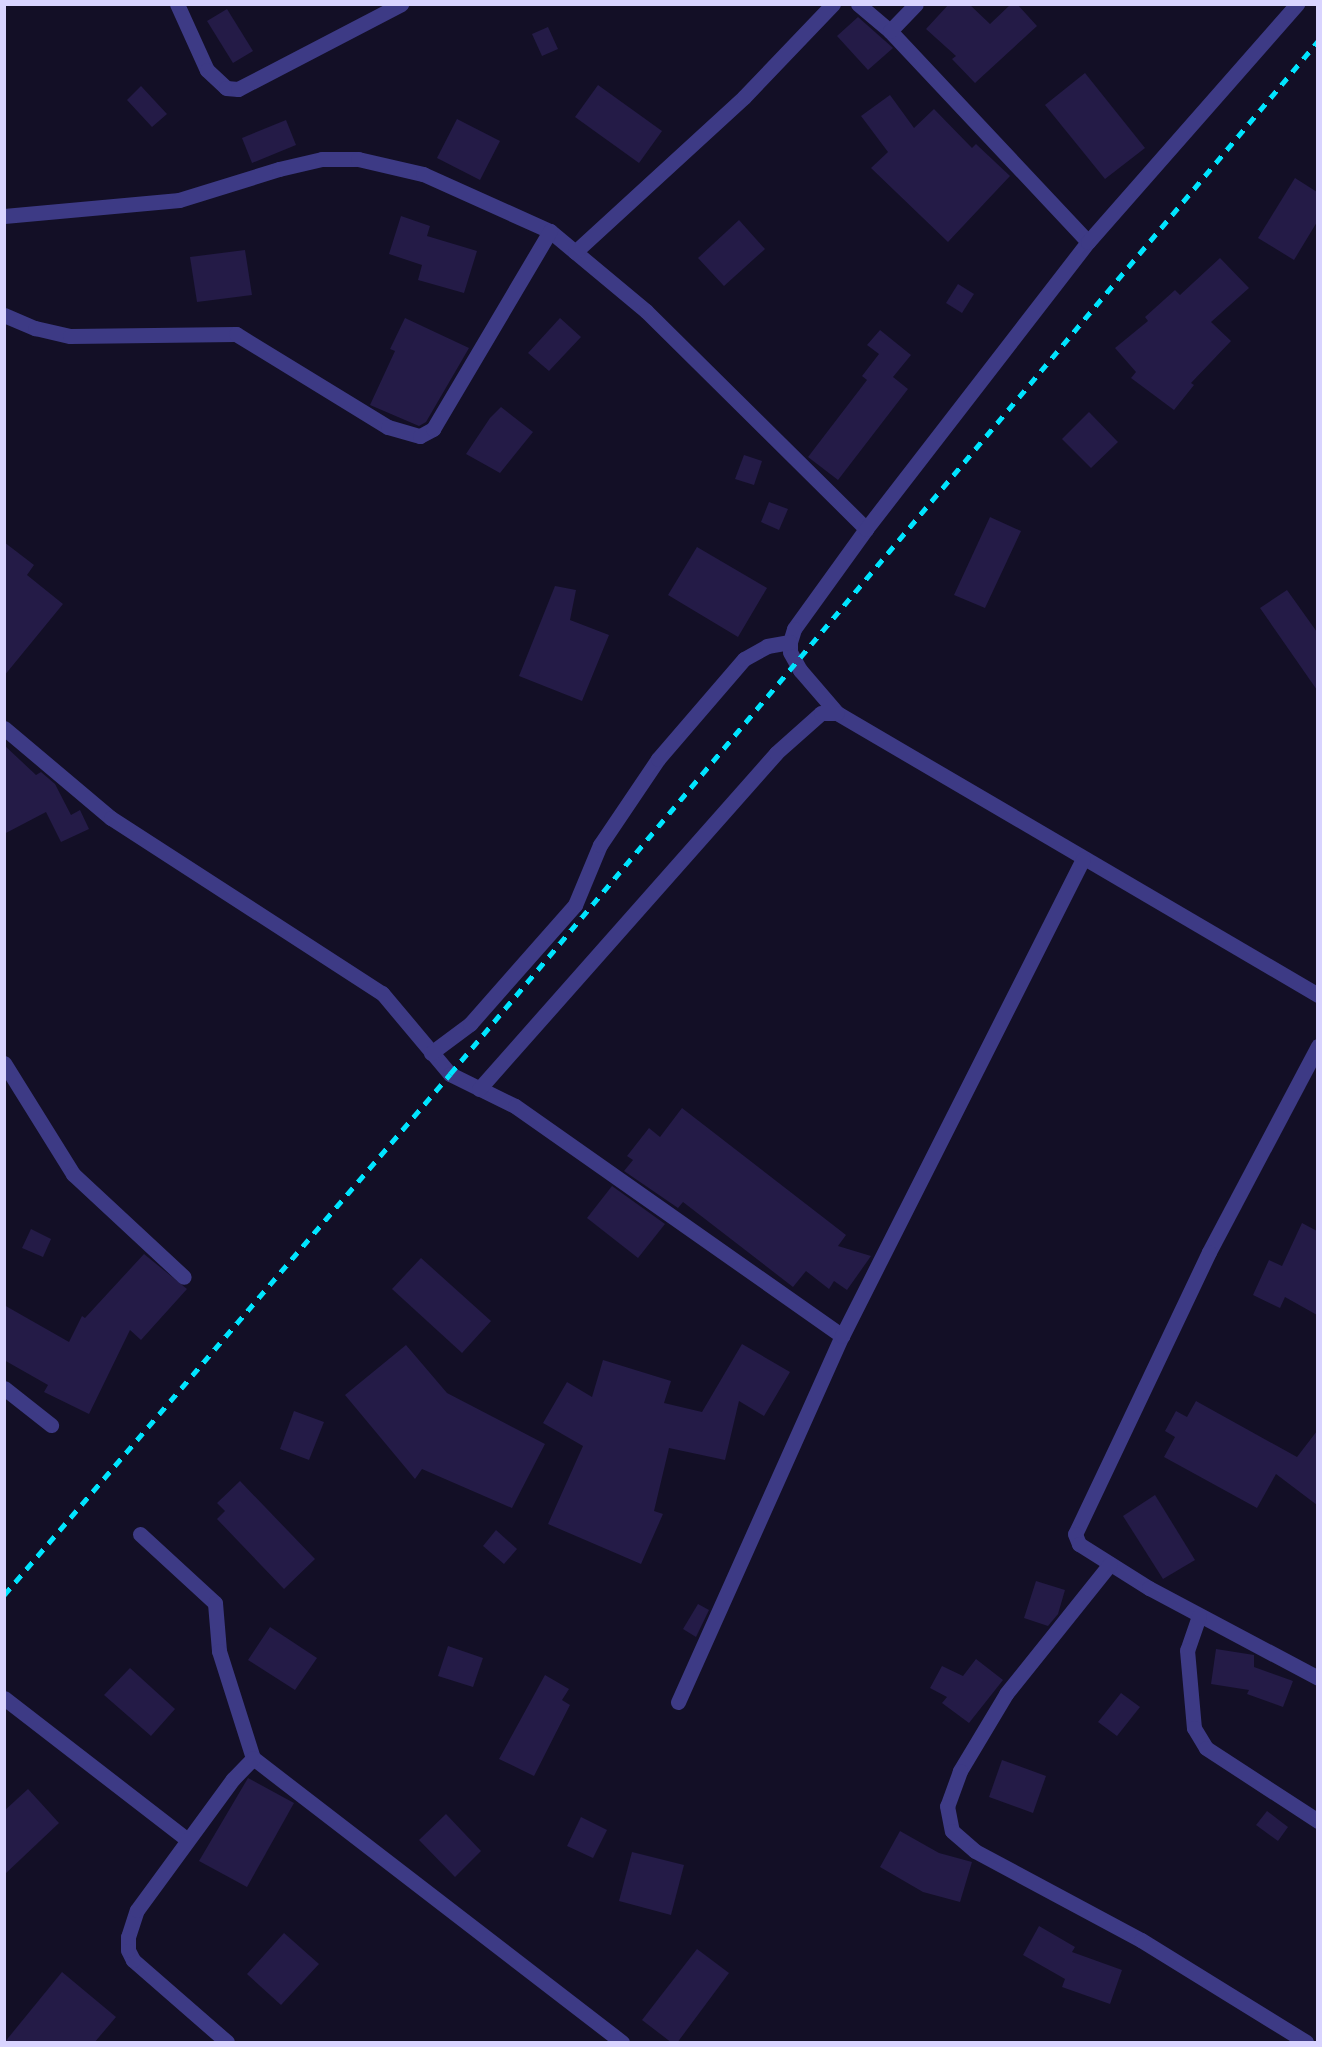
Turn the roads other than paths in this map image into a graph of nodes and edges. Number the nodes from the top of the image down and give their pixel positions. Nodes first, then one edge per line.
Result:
1 (177, 4) edge
2 (401, 4) edge
3 (833, 4) edge
4 (858, 4) edge
5 (916, 4) edge
6 (1297, 4) edge
7 (890, 31) junction
8 (4, 216) edge
9 (550, 231) junction
10 (1088, 242) junction
11 (575, 252) junction
12 (4, 315) edge
13 (866, 529) junction
14 (790, 642) junction
15 (837, 713) junction
16 (4, 728) edge
17 (1083, 859) junction
18 (1317, 995) edge
19 (1317, 1046) edge
20 (431, 1053) junction
21 (4, 1064) edge
22 (479, 1089) junction
23 (184, 1277) dead end
24 (842, 1336) junction
25 (4, 1388) edge
26 (51, 1425) dead end
27 (140, 1534) dead end
28 (1110, 1564) junction
29 (1199, 1616) junction
30 (1317, 1678) edge
31 (4, 1698) edge
32 (678, 1702) dead end
33 (253, 1758) junction
34 (1317, 1821) edge
35 (188, 1840) junction
36 (227, 2043) edge
37 (622, 2043) edge
38 (1306, 2043) edge

1 - 2 street
3 - 11 street
4 - 7 street
5 - 7 street
6 - 10 street
7 - 10 street
8 - 9 street
9 - 11 street
9 - 12 street
10 - 13 street
11 - 13 street
13 - 14 street
14 - 15 street
14 - 20 street
15 - 17 street
15 - 22 street
16 - 20 street
17 - 18 street
17 - 24 street
19 - 28 street
20 - 22 street
21 - 23 street
22 - 24 street
24 - 32 street
25 - 26 street
27 - 33 street
28 - 29 street
28 - 38 street
29 - 30 street
29 - 34 street
31 - 35 street
33 - 35 street
33 - 37 street
35 - 36 street

